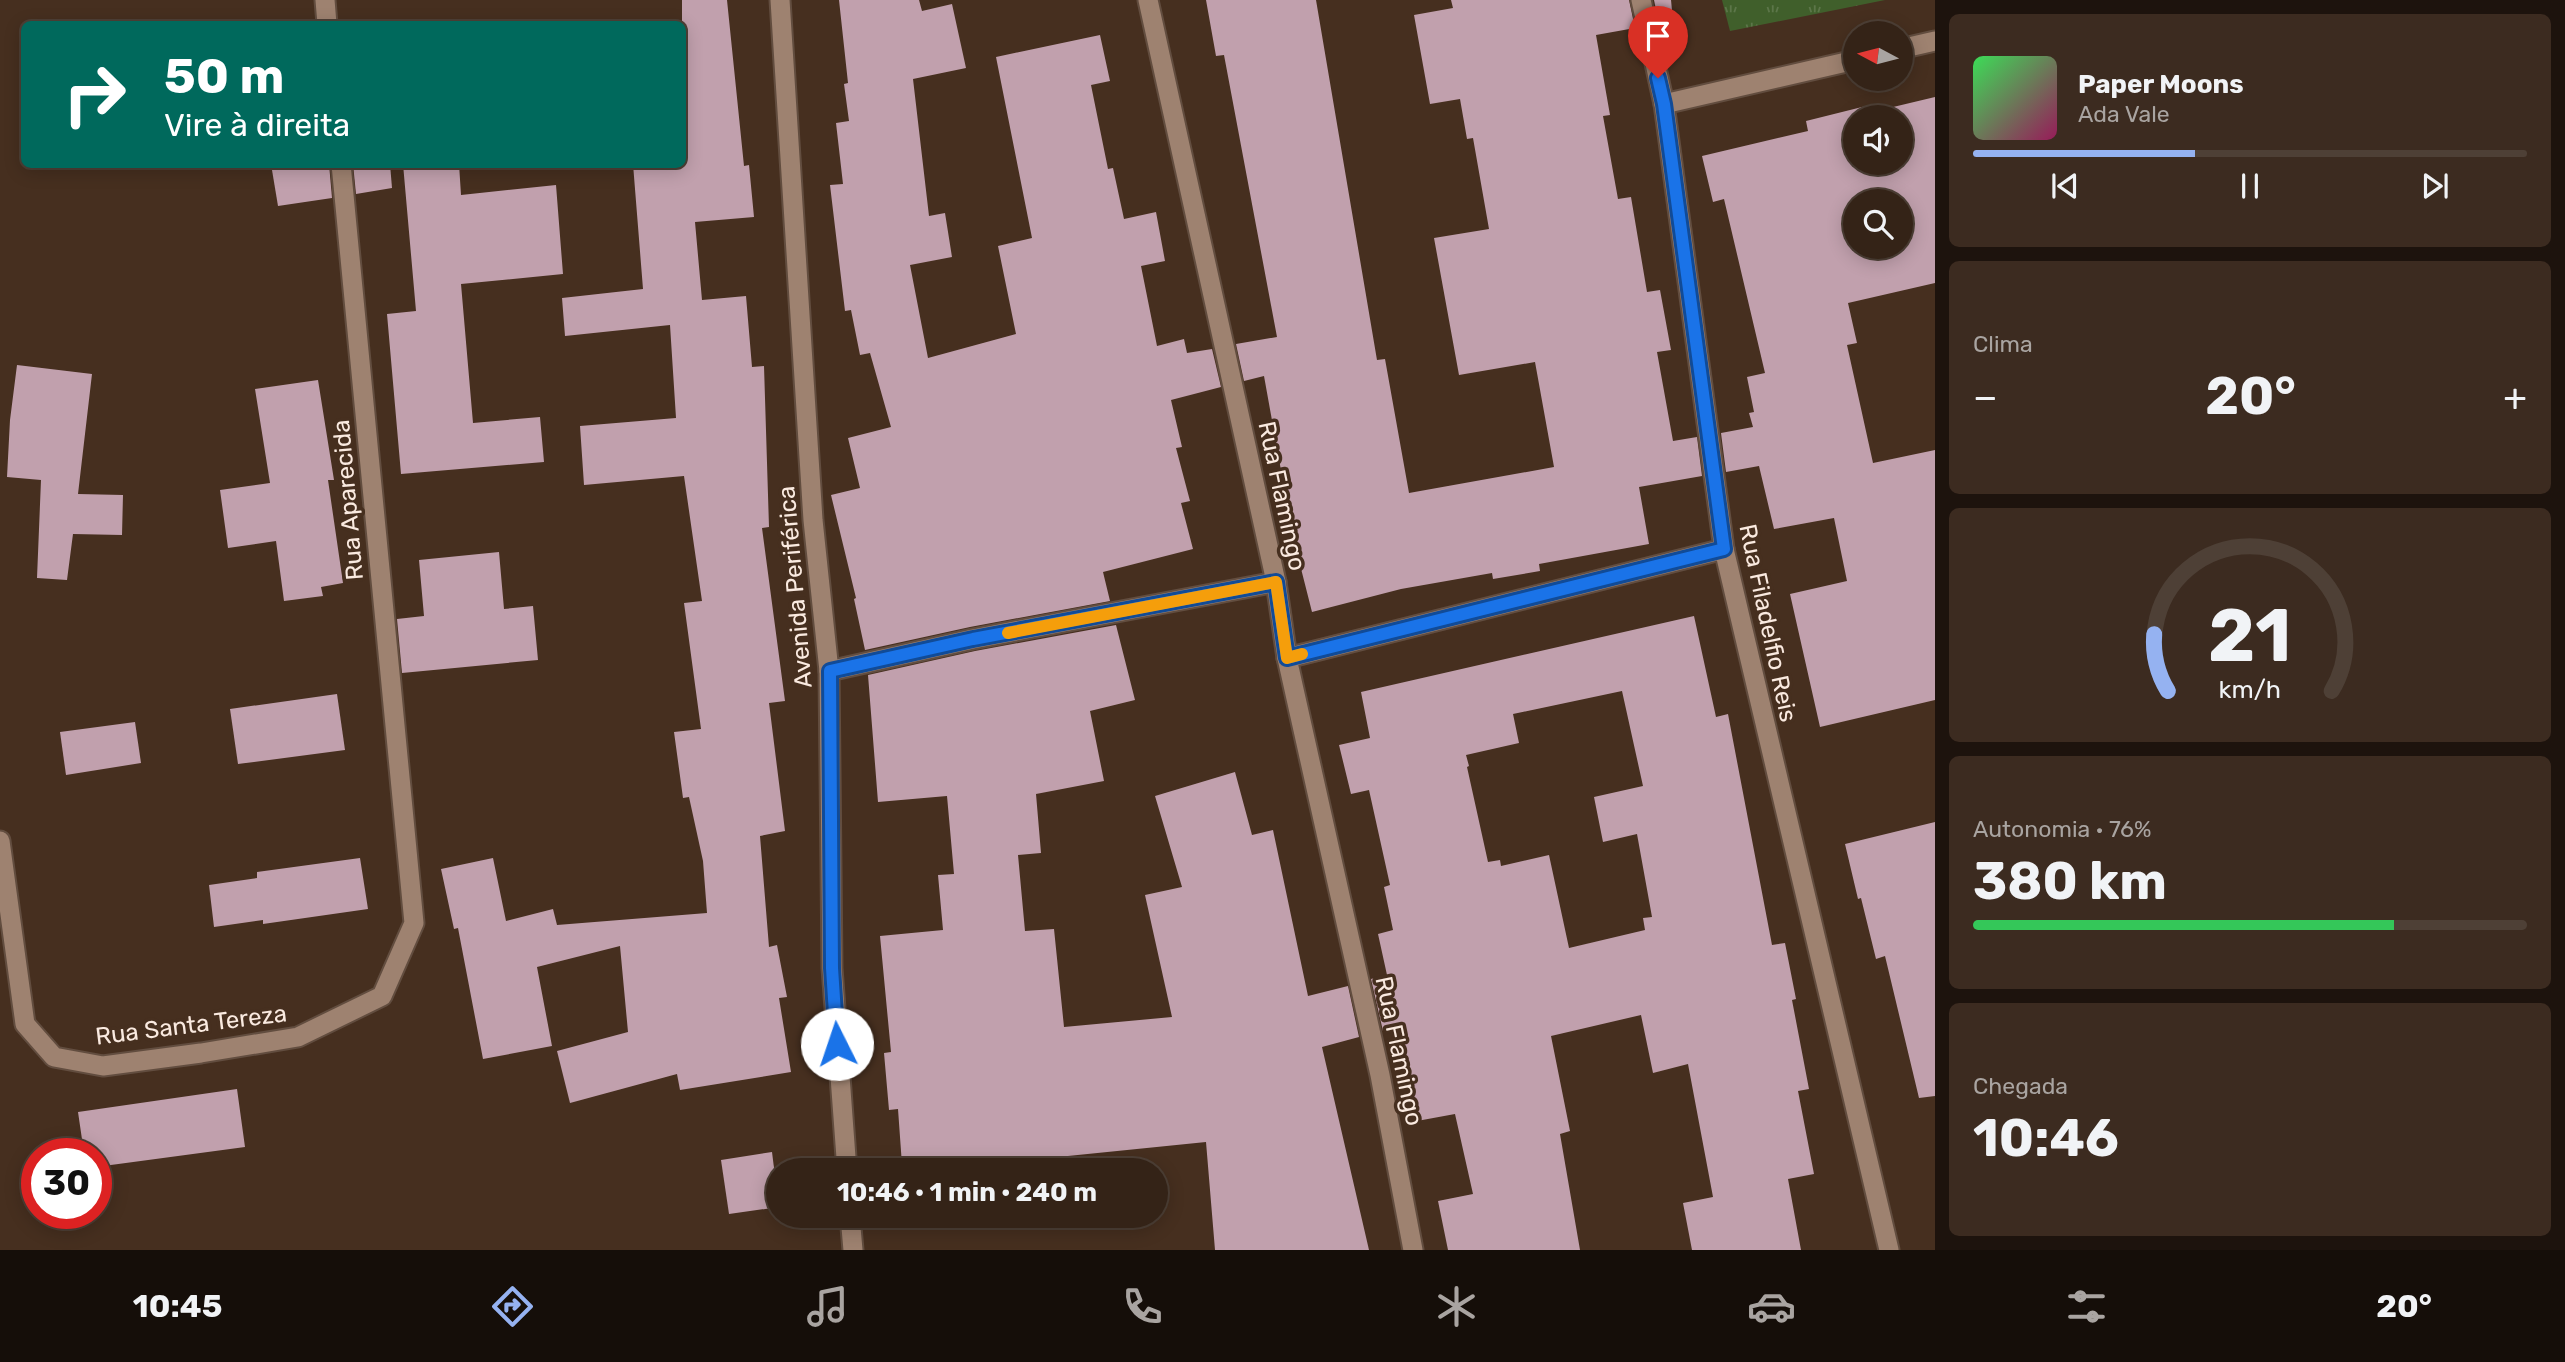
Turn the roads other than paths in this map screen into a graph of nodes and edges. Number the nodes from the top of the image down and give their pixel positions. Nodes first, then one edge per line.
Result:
1 (325, 0) edge
2 (780, 0) edge
3 (1148, 0) edge
4 (1641, 0) edge
5 (327, 21) edge
6 (1935, 41) edge
7 (1913, 46) edge
8 (1843, 63) edge
9 (1664, 104) junction
10 (341, 168) edge
11 (1724, 549) junction
12 (1276, 582) junction
13 (1287, 658) junction
14 (830, 671) junction
15 (404, 832) joint
16 (0, 841) edge
17 (846, 1158) edge
18 (851, 1228) edge
19 (853, 1250) edge
20 (1413, 1250) edge
21 (1889, 1250) edge

1 - 5 street
2 - 14 street, Avenida Periférica
3 - 12 street, Rua Flamingo
4 - 9 street, Rua Filadelfio Reis
6 - 7 street
8 - 9 street
9 - 11 street, Rua Filadelfio Reis
10 - 15 street, Rua Aparecida
11 - 13 street
11 - 21 street, Rua Filadelfio Reis
12 - 13 street, Rua Flamingo
12 - 14 street
13 - 20 street, Rua Flamingo
14 - 17 street, Avenida Periférica
15 - 16 street, Rua Santa Tereza
18 - 19 street

